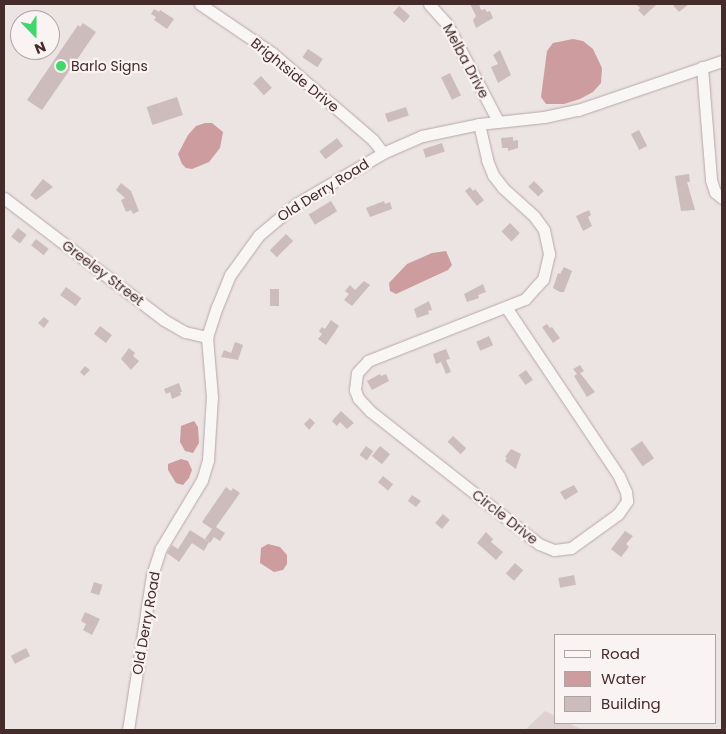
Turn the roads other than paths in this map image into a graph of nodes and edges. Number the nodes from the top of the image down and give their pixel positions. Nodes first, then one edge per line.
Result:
1 (200, 4) edge
2 (429, 4) edge
3 (722, 61) edge
4 (702, 68) junction
5 (498, 121) junction
6 (479, 124) junction
7 (383, 153) junction
8 (4, 198) edge
9 (722, 198) edge
10 (506, 308) junction
11 (207, 338) junction
12 (128, 730) edge

1 - 7 street, Brightside Drive
2 - 5 street, Melba Drive
3 - 4 street, Old Derry Road
4 - 5 street, Old Derry Road
4 - 9 street
5 - 6 street, Old Derry Road
6 - 7 street, Old Derry Road
6 - 10 street, Circle Drive
7 - 11 street, Old Derry Road
8 - 11 street, Greeley Street
10 - 10 street, Circle Drive
11 - 12 street, Old Derry Road

